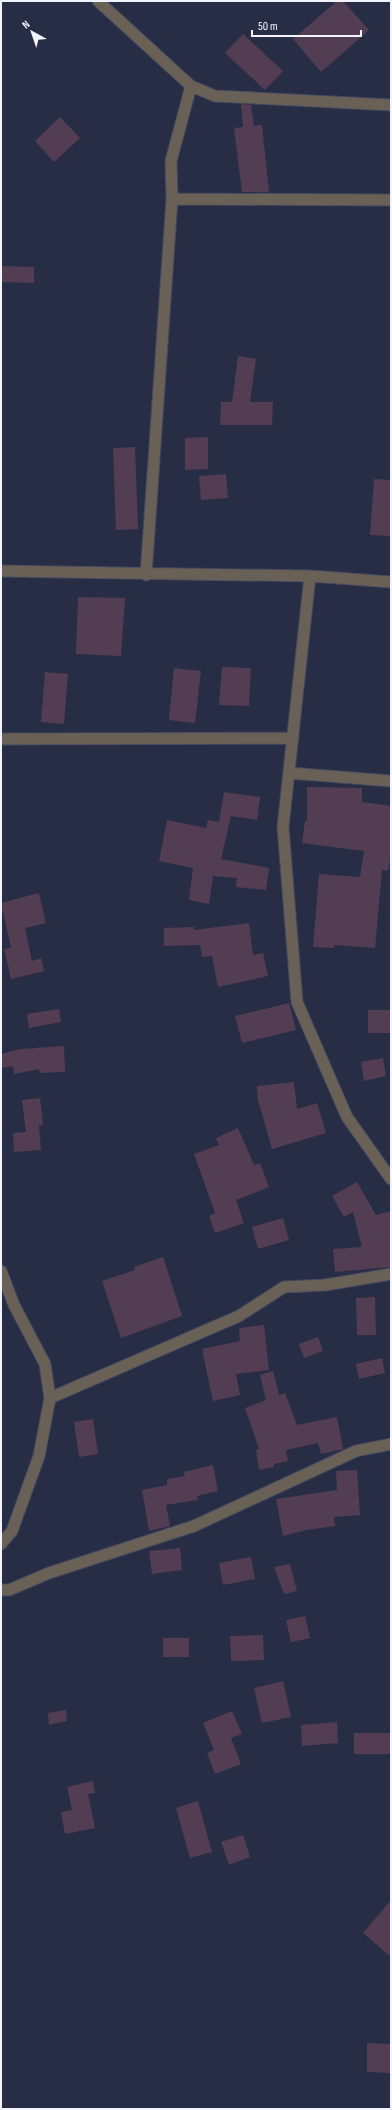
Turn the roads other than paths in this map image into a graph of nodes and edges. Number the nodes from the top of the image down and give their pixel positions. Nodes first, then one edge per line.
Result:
1 (98, 1) edge
2 (191, 86) junction
3 (391, 105) edge
4 (172, 199) junction
5 (391, 200) edge
6 (1, 571) edge
7 (146, 575) junction
8 (310, 576) junction
9 (391, 582) edge
10 (292, 738) junction
11 (1, 739) edge
12 (289, 773) junction
13 (391, 781) edge
14 (391, 1178) edge
15 (1, 1271) edge
16 (391, 1274) edge
17 (50, 1398) junction
18 (391, 1444) edge
19 (1, 1544) edge
20 (1, 1590) edge

1 - 2 street
2 - 3 street
2 - 4 street
4 - 5 street
4 - 7 street
6 - 7 street
7 - 8 street
8 - 9 street
8 - 10 street
10 - 11 street
10 - 12 street
12 - 13 street
12 - 14 street
15 - 17 street
16 - 17 street
17 - 19 street
18 - 20 street

